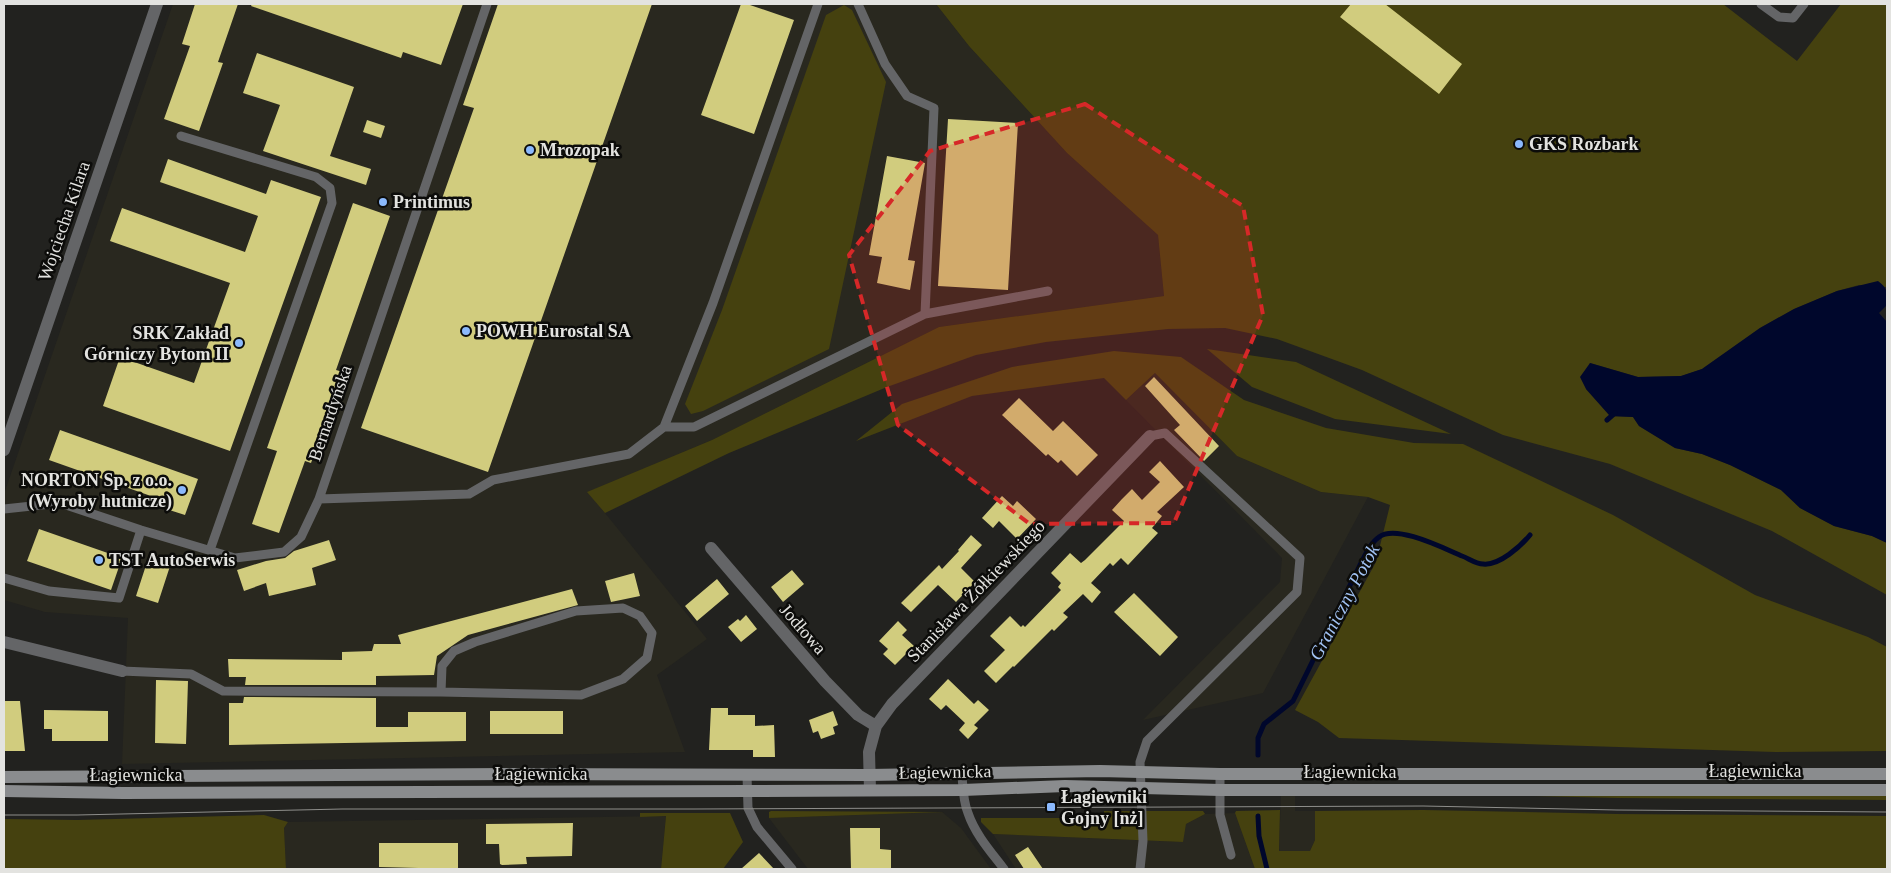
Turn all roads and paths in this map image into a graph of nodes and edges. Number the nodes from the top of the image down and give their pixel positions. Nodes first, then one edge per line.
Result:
1 (157, 4) edge
2 (487, 4) edge
3 (818, 4) edge
4 (858, 4) edge
5 (1760, 4) edge
6 (1804, 4) edge
7 (181, 136) dead end
8 (1048, 291) dead end
9 (925, 314) junction
10 (664, 427) junction
11 (1150, 436) joint
12 (4, 450) edge
13 (319, 500) junction
14 (4, 509) edge
15 (141, 530) junction
16 (711, 548) dead end
17 (210, 550) junction
18 (4, 578) edge
19 (4, 642) edge
20 (122, 671) joint
21 (441, 692) junction
22 (876, 726) junction
23 (1141, 772) junction
24 (1220, 774) junction
25 (1887, 774) edge
26 (747, 775) junction
27 (869, 775) junction
28 (962, 775) junction
29 (4, 777) edge
30 (1141, 788) junction
31 (870, 790) junction
32 (963, 790) junction
33 (1220, 790) junction
34 (1887, 790) edge
35 (4, 791) edge
36 (747, 791) junction
37 (1231, 855) dead end
38 (792, 869) edge
39 (1004, 869) edge
40 (1140, 869) edge

1 - 12 street, Wojciecha Kilara
2 - 13 lane, Bernardyńska
3 - 10 lane
4 - 9 lane
5 - 6 lane
7 - 17 lane
8 - 9 lane
9 - 10 lane
10 - 13 lane
11 - 22 street, Stanisława Żółkiewskiego
11 - 23 lane
13 - 17 lane, Bernardyńska
14 - 15 lane, Bernardyńska
15 - 17 lane, Bernardyńska
15 - 18 lane
16 - 22 street, Jodłowa
19 - 20 street
20 - 21 lane
21 - 21 lane
22 - 27 street, Stanisława Żółkiewskiego
23 - 24 main road, Łagiewnicka
23 - 28 main road, Łagiewnicka
23 - 30 lane
24 - 25 main road, Łagiewnicka
24 - 33 lane
26 - 27 main road, Łagiewnicka
26 - 29 main road, Łagiewnicka
26 - 36 lane
27 - 28 main road, Łagiewnicka
27 - 31 street, Stanisława Żółkiewskiego
28 - 32 lane
30 - 32 main road, Łagiewnicka
30 - 33 main road, Łagiewnicka
30 - 40 lane
31 - 32 main road, Łagiewnicka
31 - 36 main road, Łagiewnicka
32 - 39 lane
33 - 34 main road, Łagiewnicka
33 - 37 lane
35 - 36 main road, Łagiewnicka
36 - 38 lane

